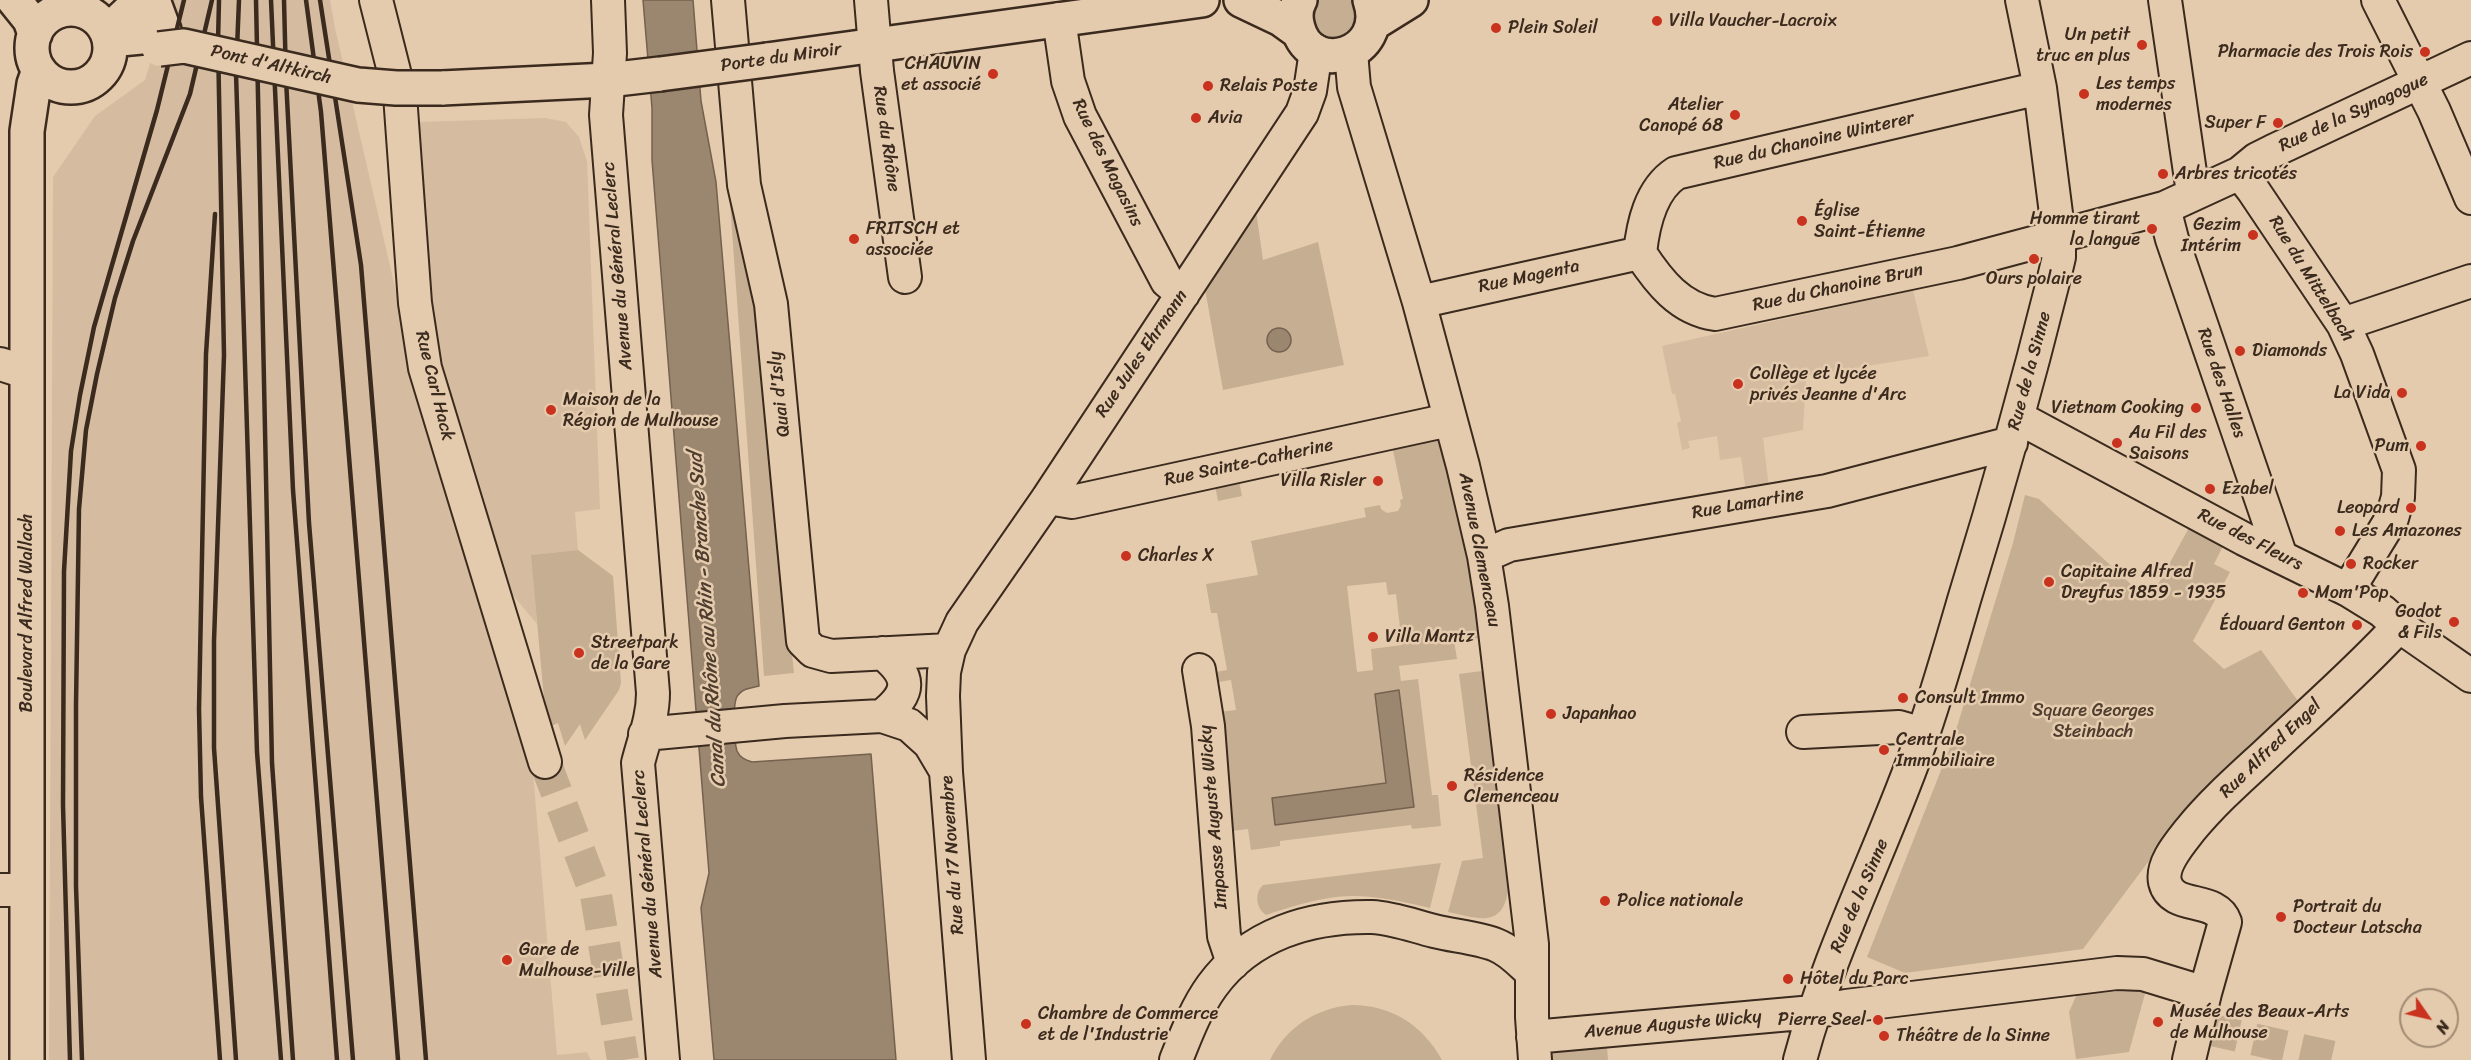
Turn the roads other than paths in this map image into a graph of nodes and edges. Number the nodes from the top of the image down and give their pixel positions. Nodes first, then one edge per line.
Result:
1 (14, 0) edge
2 (141, 0) edge
3 (376, 0) edge
4 (608, 0) edge
5 (728, 0) edge
6 (871, 0) edge
7 (1202, 0) edge
8 (1240, 0) edge
9 (1300, 0) edge
10 (1411, 0) edge
11 (2022, 0) edge
12 (2165, 0) edge
13 (2378, 0) edge
14 (1372, 11) edge
15 (1067, 12) edge
16 (89, 15) edge
17 (165, 31) edge
18 (35, 34) junction
19 (1307, 41) junction
20 (874, 45) junction
21 (1351, 52) junction
22 (2471, 58) edge
23 (39, 70) junction
24 (102, 73) junction
25 (618, 79) junction
26 (2418, 82) junction
27 (358, 85) joint
28 (69, 87) junction
29 (2040, 87) junction
30 (28, 166) junction
31 (2240, 173) junction
32 (2193, 193) junction
33 (2471, 198) edge
34 (2164, 208) junction
35 (2059, 237) junction
36 (1640, 253) junction
37 (905, 278) dead end
38 (2471, 280) edge
39 (1183, 294) junction
40 (1419, 302) junction
41 (2343, 324) junction
42 (14, 366) edge
43 (1449, 420) junction
44 (2015, 431) junction
45 (1048, 498) junction
46 (2269, 519) junction
47 (2244, 538) junction
48 (1484, 556) junction
49 (2281, 557) junction
50 (2348, 590) junction
51 (2399, 626) junction
52 (948, 650) junction
53 (883, 653) junction
54 (1199, 670) dead end
55 (2471, 676) edge
56 (882, 716) junction
57 (1803, 732) dead end
58 (645, 734) junction
59 (1923, 734) junction
60 (545, 762) tunnel mouth
61 (946, 772) junction
62 (14, 890) edge
63 (1233, 963) junction
64 (1532, 973) junction
65 (2205, 993) junction
66 (1813, 1012) junction
67 (1534, 1049) edge
68 (27, 1060) edge
69 (663, 1060) edge
70 (969, 1060) edge
71 (1176, 1060) edge
72 (1800, 1060) edge
73 (2189, 1060) edge

1 - 18 main road
2 - 16 main road
3 - 60 street, Rue Carl Hack
4 - 25 street, Avenue du Général Leclerc
5 - 53 street, Quai d'Isly
6 - 20 street, Rue du Rhône
7 - 15 main road, Porte du Miroir
8 - 19 main road
9 - 19 main road
10 - 14 main road
11 - 29 street, Rue de la Sinne
12 - 32 street
13 - 26 street
14 - 21 main road
15 - 20 main road, Porte du Miroir
15 - 39 street, Rue des Magasins
16 - 17 main road
16 - 18 main road
16 - 24 main road
17 - 24 main road
17 - 27 main road, Pont d'Altkirch, bridge
18 - 23 main road
19 - 21 main road
19 - 39 street, Rue Jules Ehrmann
20 - 25 main road, Porte du Miroir, bridge
20 - 37 street, Rue du Rhône
21 - 40 street, Avenue Clemenceau
22 - 26 street, Rue de la Synagogue
23 - 28 main road
23 - 30 main road, Boulevard Alfred Wallach
24 - 28 main road
25 - 27 main road, Porte du Miroir, bridge
25 - 58 street, Avenue du Général Leclerc
26 - 31 street, Rue de la Synagogue
26 - 33 street
28 - 30 main road, Boulevard Alfred Wallach
29 - 35 street, Rue de la Sinne
29 - 36 street, Rue du Chanoine Winterer
30 - 42 main road, Boulevard Alfred Wallach
31 - 32 street, Rue de la Synagogue
31 - 41 street, Rue du Mittelbach
32 - 34 street, Rue de la Synagogue
34 - 35 street, Rue du Chanoine Brun
34 - 46 street, Rue des Halles
35 - 36 street, Rue du Chanoine Brun
35 - 44 street, Rue de la Sinne
36 - 40 street, Rue Magenta
38 - 41 street
39 - 45 street, Rue Jules Ehrmann
40 - 43 street, Avenue Clemenceau
41 - 50 street, Rue du Mittelbach
42 - 62 main road, Boulevard Alfred Wallach
43 - 45 street, Rue Sainte-Catherine
43 - 48 street, Avenue Clemenceau
44 - 47 street, Rue des Fleurs
44 - 48 street, Rue Lamartine
44 - 59 street, Rue de la Sinne
45 - 52 street, Rue Jules Ehrmann
46 - 47 street
46 - 49 street, Rue des Halles
47 - 49 street, Rue des Fleurs
48 - 64 street, Avenue Clemenceau
49 - 50 street, Rue des Fleurs
50 - 51 street, Rue des Fleurs
51 - 55 street, Rue des Fleurs
51 - 65 street, Rue Alfred Engel
52 - 53 street, Quai d'Isly
52 - 61 street, Rue du 17 Novembre
53 - 56 street
54 - 63 street, Impasse Auguste Wicky
56 - 58 street
56 - 61 street
57 - 59 street
58 - 69 street, Avenue du Général Leclerc
59 - 66 street, Rue de la Sinne
61 - 70 street, Rue du 17 Novembre
62 - 68 main road, Boulevard Alfred Wallach
63 - 64 street
63 - 71 street
64 - 67 street, Avenue Clemenceau
65 - 66 street, Avenue Auguste Wicky
65 - 73 street
66 - 67 street, Avenue Auguste Wicky
66 - 72 street, Rue de la Sinne

